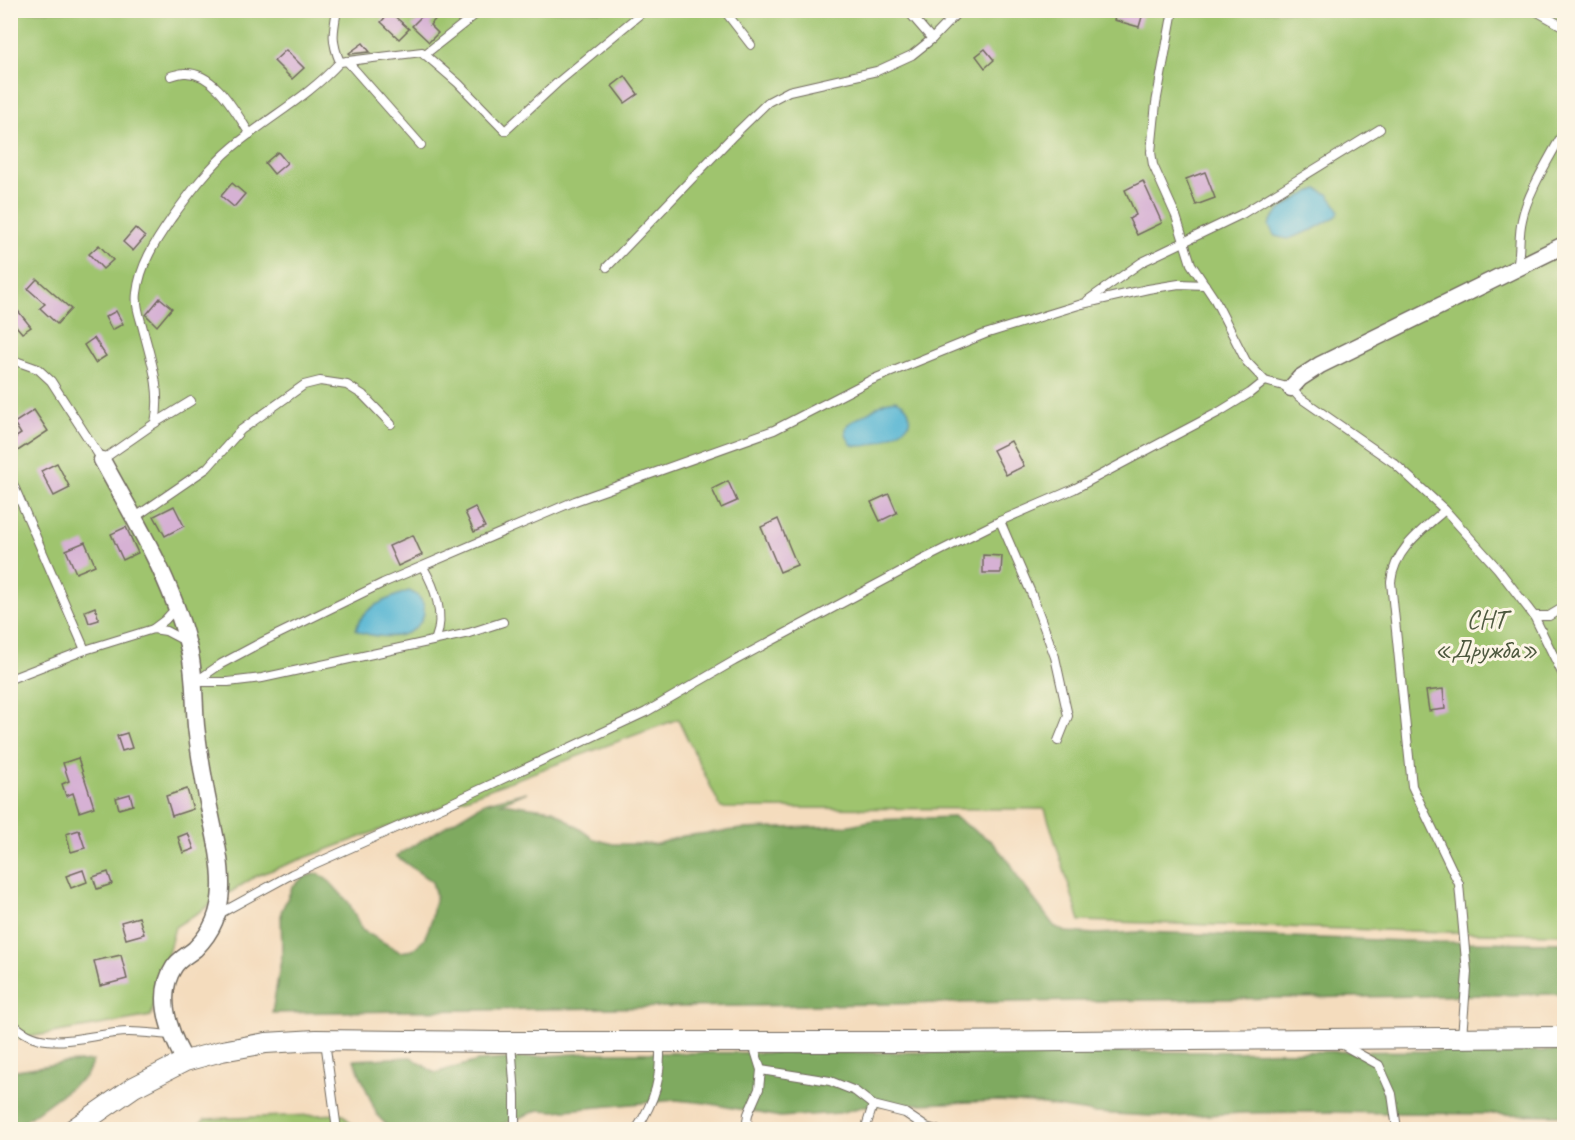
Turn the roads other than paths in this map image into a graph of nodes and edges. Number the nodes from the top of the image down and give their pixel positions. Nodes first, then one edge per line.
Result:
1 (14, 10) edge
2 (338, 10) edge
3 (481, 10) edge
4 (645, 10) edge
5 (724, 10) edge
6 (907, 10) edge
7 (960, 10) edge
8 (1173, 10) edge
9 (1534, 10) edge
10 (10, 15) edge
11 (1564, 27) edge
12 (932, 39) junction
13 (751, 45) dead end
14 (424, 55) junction
15 (344, 61) junction
16 (171, 76) dead end
17 (1380, 129) dead end
18 (1564, 130) edge
19 (250, 134) junction
20 (421, 145) dead end
21 (1184, 240) junction
22 (1563, 248) edge
23 (607, 267) dead end
24 (1516, 270) junction
25 (1205, 285) junction
26 (1082, 304) junction
27 (10, 359) edge
28 (1265, 381) junction
29 (1291, 388) junction
30 (191, 401) dead end
31 (155, 423) junction
32 (391, 424) dead end
33 (102, 460) junction
34 (10, 477) edge
35 (1445, 510) junction
36 (133, 518) junction
37 (1000, 521) junction
38 (423, 567) junction
39 (1564, 607) edge
40 (176, 608) junction
41 (1534, 616) junction
42 (503, 622) dead end
43 (153, 629) junction
44 (436, 638) junction
45 (186, 642) junction
46 (85, 650) junction
47 (1564, 677) edge
48 (10, 679) edge
49 (195, 682) junction
50 (1058, 741) dead end
51 (219, 915) junction
52 (10, 1020) edge
53 (171, 1035) junction
54 (1462, 1037) junction
55 (1564, 1037) edge
56 (1332, 1038) junction
57 (325, 1040) junction
58 (660, 1041) junction
59 (752, 1041) junction
60 (511, 1042) junction
61 (185, 1061) junction
62 (761, 1070) junction
63 (873, 1105) junction
64 (1398, 1129) edge
65 (72, 1130) edge
66 (337, 1130) edge
67 (515, 1130) edge
68 (636, 1130) edge
69 (746, 1130) edge
70 (865, 1130) edge
71 (937, 1130) edge
72 (1144, 1130) edge
73 (1215, 1130) edge
74 (1372, 1130) edge

1 - 10 lane
2 - 15 lane
3 - 14 lane
4 - 14 lane
5 - 13 lane
6 - 12 lane
7 - 12 lane
8 - 21 lane
9 - 11 lane
12 - 23 lane
14 - 15 lane
15 - 19 lane
15 - 20 lane
16 - 19 lane
17 - 21 lane
18 - 24 lane
19 - 31 lane
21 - 25 lane
21 - 26 lane
22 - 24 street
24 - 29 street
25 - 26 lane
25 - 28 lane
26 - 38 lane
27 - 33 lane
28 - 29 lane
28 - 37 lane
29 - 35 lane
30 - 31 lane
31 - 33 lane
32 - 36 lane
33 - 36 street
34 - 46 lane
35 - 41 lane
35 - 54 lane
36 - 40 street
37 - 50 lane
37 - 51 lane
38 - 44 lane
38 - 49 lane
39 - 41 lane
40 - 43 lane
40 - 45 street
41 - 47 lane
42 - 44 lane
43 - 45 lane
43 - 46 lane
44 - 49 lane
45 - 49 street
46 - 48 lane
49 - 51 street
51 - 53 street
52 - 53 lane
53 - 61 street
54 - 55 street
54 - 56 street
56 - 59 street
56 - 64 lane
57 - 60 street
57 - 61 street
57 - 66 lane
58 - 59 street
58 - 60 street
58 - 68 lane
59 - 62 lane
60 - 67 lane
61 - 65 street
62 - 63 lane
62 - 69 lane
63 - 70 lane
63 - 71 lane
64 - 74 lane
72 - 73 lane

